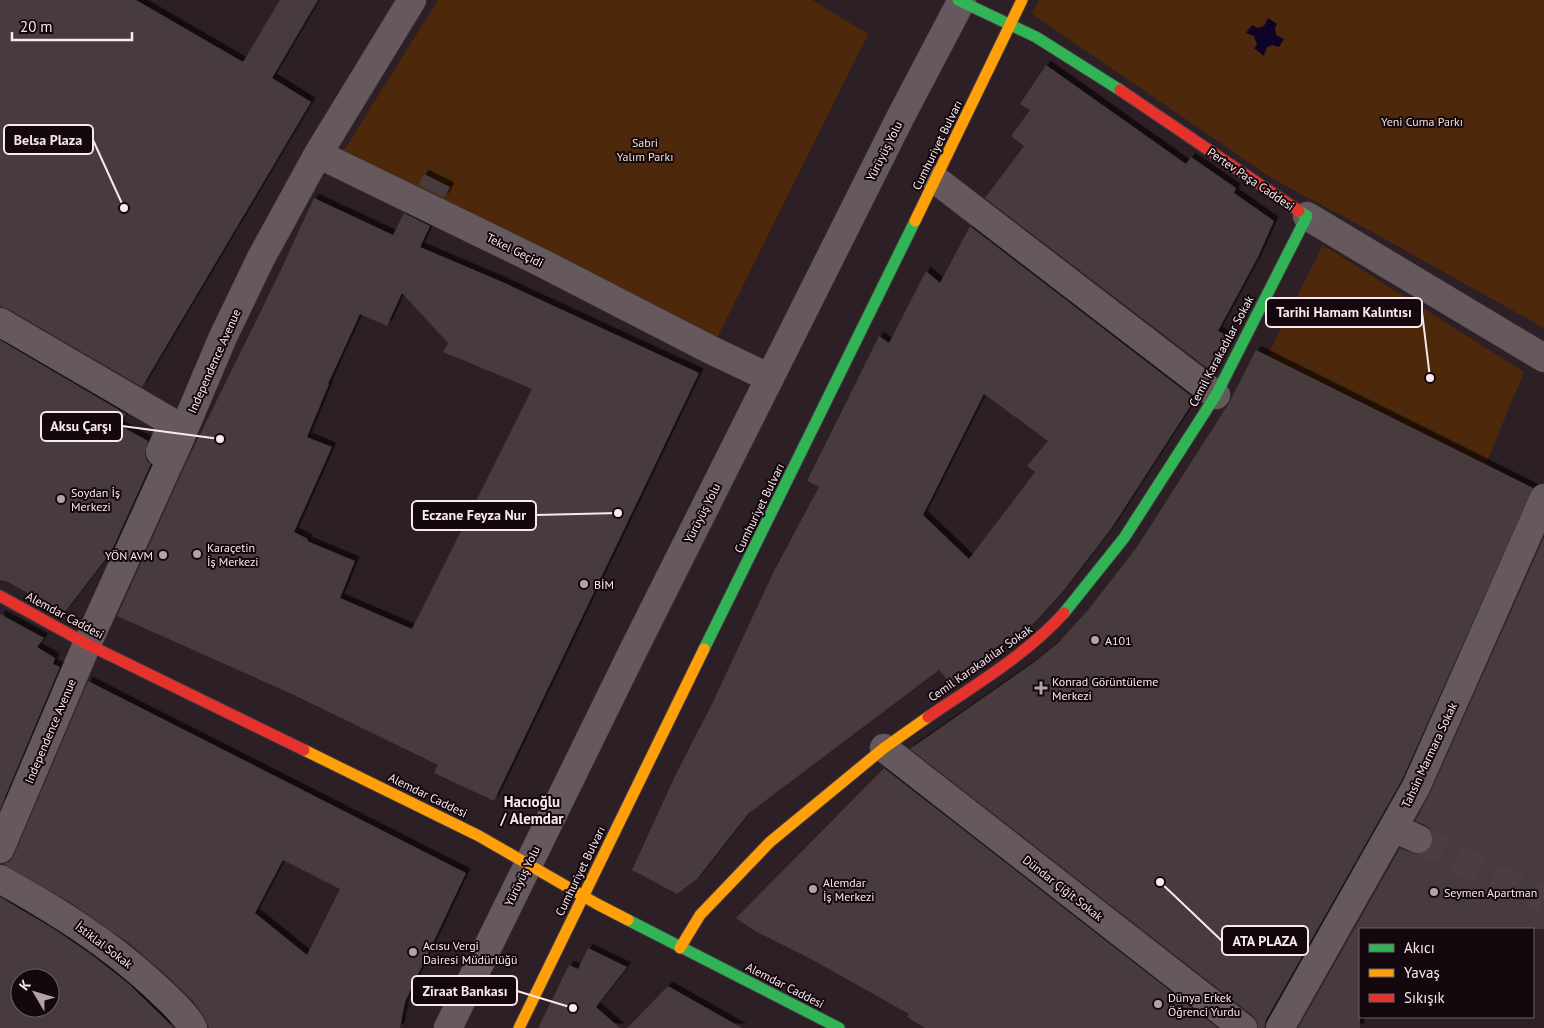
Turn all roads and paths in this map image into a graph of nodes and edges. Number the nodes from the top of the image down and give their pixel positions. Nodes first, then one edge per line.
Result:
1 (412, 0) edge
2 (960, 0) edge
3 (1022, 0) edge
4 (1010, 24) junction
5 (318, 154) junction
6 (936, 180) junction
7 (1307, 216) junction
8 (0, 322) edge
9 (0, 340) edge
10 (1544, 358) edge
11 (770, 378) junction
12 (1216, 395) junction
13 (173, 438) junction
14 (1544, 498) edge
15 (0, 596) edge
16 (82, 641) junction
17 (884, 748) junction
18 (1392, 828) junction
19 (1418, 839) tunnel mouth
20 (0, 849) edge
21 (529, 864) junction
22 (0, 879) edge
23 (583, 896) junction
24 (680, 948) junction
25 (193, 1028) edge
26 (448, 1028) edge
27 (519, 1028) edge
28 (839, 1028) edge
29 (1243, 1028) edge
30 (1280, 1028) edge

1 - 5 street, Independence Avenue
2 - 4 main road, Pertev Paşa Caddesi
2 - 11 street, Yürüyüş Yolu
3 - 4 main road, Cumhuriyet Bulvarı
4 - 6 main road, Cumhuriyet Bulvarı
4 - 7 main road, Pertev Paşa Caddesi
5 - 11 street, Tekel Geçidi
5 - 13 street, Independence Avenue
6 - 12 street
6 - 23 main road, Cumhuriyet Bulvarı
7 - 10 street, Pertev Paşa Caddesi
7 - 12 main road, Cemil Karakadılar Sokak
8 - 13 street
9 - 13 street
11 - 21 street, Yürüyüş Yolu
12 - 17 main road, Cemil Karakadılar Sokak
13 - 16 street, Independence Avenue
14 - 18 street, Tahsin Marmara Sokak
15 - 16 main road, Alemdar Caddesi
16 - 20 street, Independence Avenue
16 - 21 main road, Alemdar Caddesi
17 - 24 main road, Cemil Karakadılar Sokak
17 - 29 street, Dündar Çiğit Sokak
18 - 19 street
18 - 30 street, Tahsin Marmara Sokak
21 - 23 main road, Alemdar Caddesi
21 - 26 street, Yürüyüş Yolu
22 - 25 street, İstiklal Sokak
23 - 24 main road, Alemdar Caddesi
23 - 27 main road, Cumhuriyet Bulvarı
24 - 28 main road, Alemdar Caddesi

